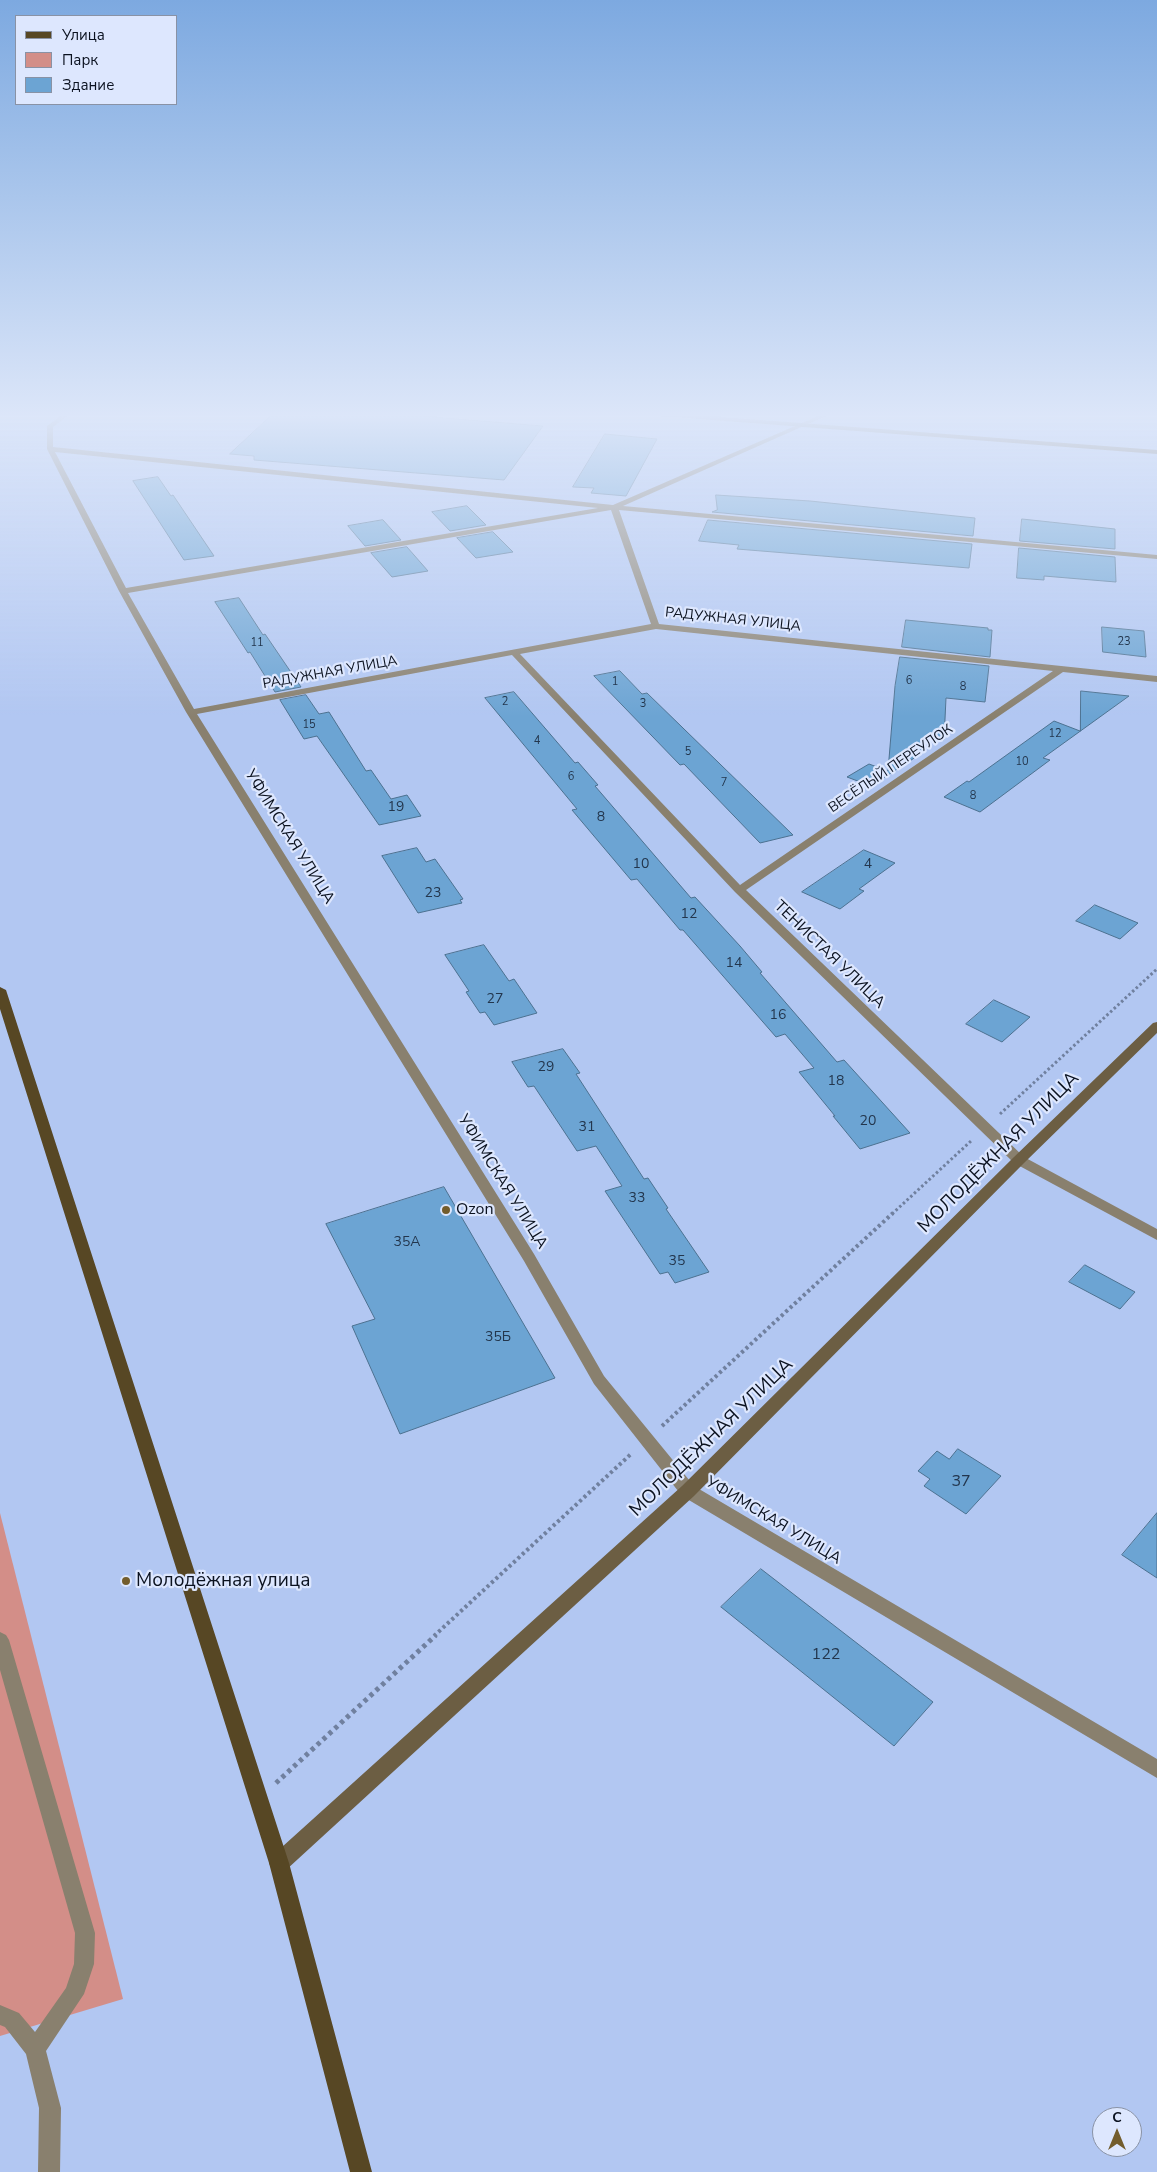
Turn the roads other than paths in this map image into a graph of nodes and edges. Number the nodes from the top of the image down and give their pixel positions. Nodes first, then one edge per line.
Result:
1 (83, 514) edge
2 (577, 514) edge
3 (616, 514) edge
4 (683, 514) edge
5 (1157, 558) edge
6 (123, 592) junction
7 (656, 626) junction
8 (515, 653) junction
9 (1060, 670) junction
10 (1157, 679) edge
11 (191, 712) junction
12 (739, 890) junction
13 (0, 990) edge
14 (1157, 1026) edge
15 (1019, 1160) junction
16 (1157, 1235) edge
17 (688, 1491) junction
18 (0, 1640) edge
19 (1157, 1769) edge
20 (280, 1863) junction
21 (0, 2015) edge
22 (35, 2049) junction
23 (50, 2172) edge
24 (361, 2172) edge

1 - 6 street, УФИМСКАЯ УЛИЦА
2 - 6 street
3 - 7 street
4 - 5 street
6 - 11 street, УФИМСКАЯ УЛИЦА
7 - 8 street, РАДУЖНАЯ УЛИЦА
7 - 9 street, РАДУЖНАЯ УЛИЦА
8 - 11 street, РАДУЖНАЯ УЛИЦА
8 - 12 street, ТЕНИСТАЯ УЛИЦА
9 - 10 street, РАДУЖНАЯ УЛИЦА
9 - 12 street, ВЕСЁЛЫЙ ПЕРЕУЛОК
11 - 17 street, УФИМСКАЯ УЛИЦА
12 - 15 street, ТЕНИСТАЯ УЛИЦА
13 - 20 main road
14 - 15 street, МОЛОДЁЖНАЯ УЛИЦА
15 - 16 street, ТЕНИСТАЯ УЛИЦА
15 - 17 street, МОЛОДЁЖНАЯ УЛИЦА
17 - 19 street, УФИМСКАЯ УЛИЦА
17 - 20 street, МОЛОДЁЖНАЯ УЛИЦА
18 - 22 street
20 - 24 main road
21 - 22 street
22 - 23 street

